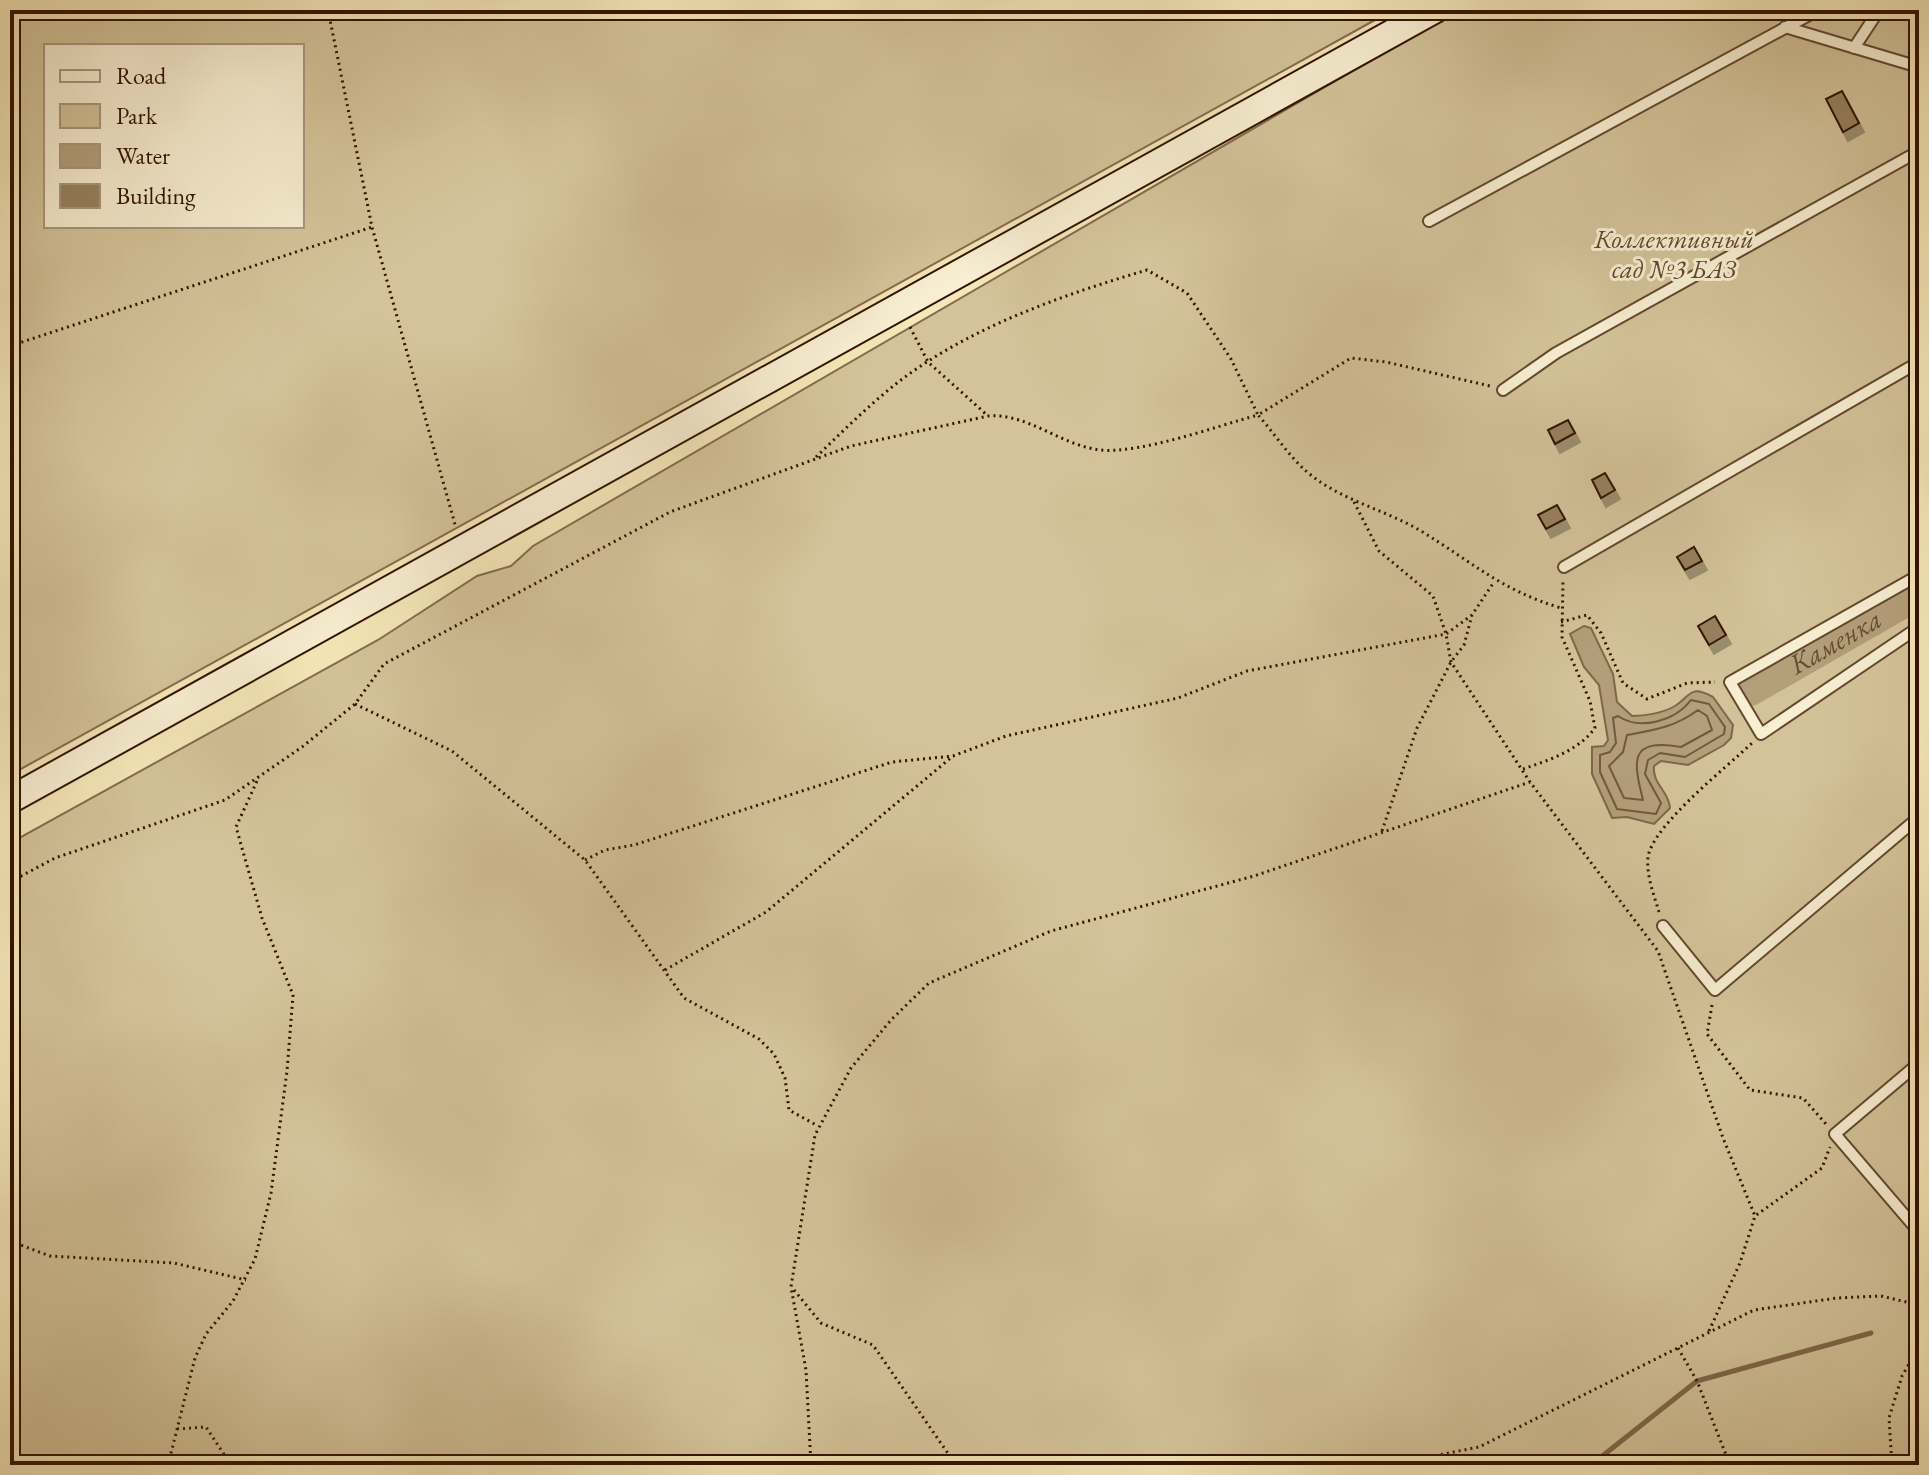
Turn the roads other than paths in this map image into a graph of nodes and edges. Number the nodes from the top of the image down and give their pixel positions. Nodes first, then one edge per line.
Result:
1 (1434, 10) edge
2 (1818, 10) edge
3 (1879, 10) edge
4 (1785, 27) junction
5 (1854, 48) junction
6 (1919, 67) edge
7 (1919, 151) edge
8 (1429, 221) dead end
9 (1919, 362) edge
10 (1503, 390) road end
11 (1564, 567) road end
12 (1919, 575) edge
13 (1919, 627) edge
14 (10, 800) edge
15 (1919, 817) edge
16 (1663, 926) road end
17 (1919, 1063) edge
18 (1919, 1232) edge

1 - 14 main road
2 - 4 lane
3 - 5 lane
4 - 5 lane
4 - 8 lane
5 - 6 lane
7 - 10 lane
9 - 11 lane
12 - 13 lane
15 - 16 lane
17 - 18 lane

